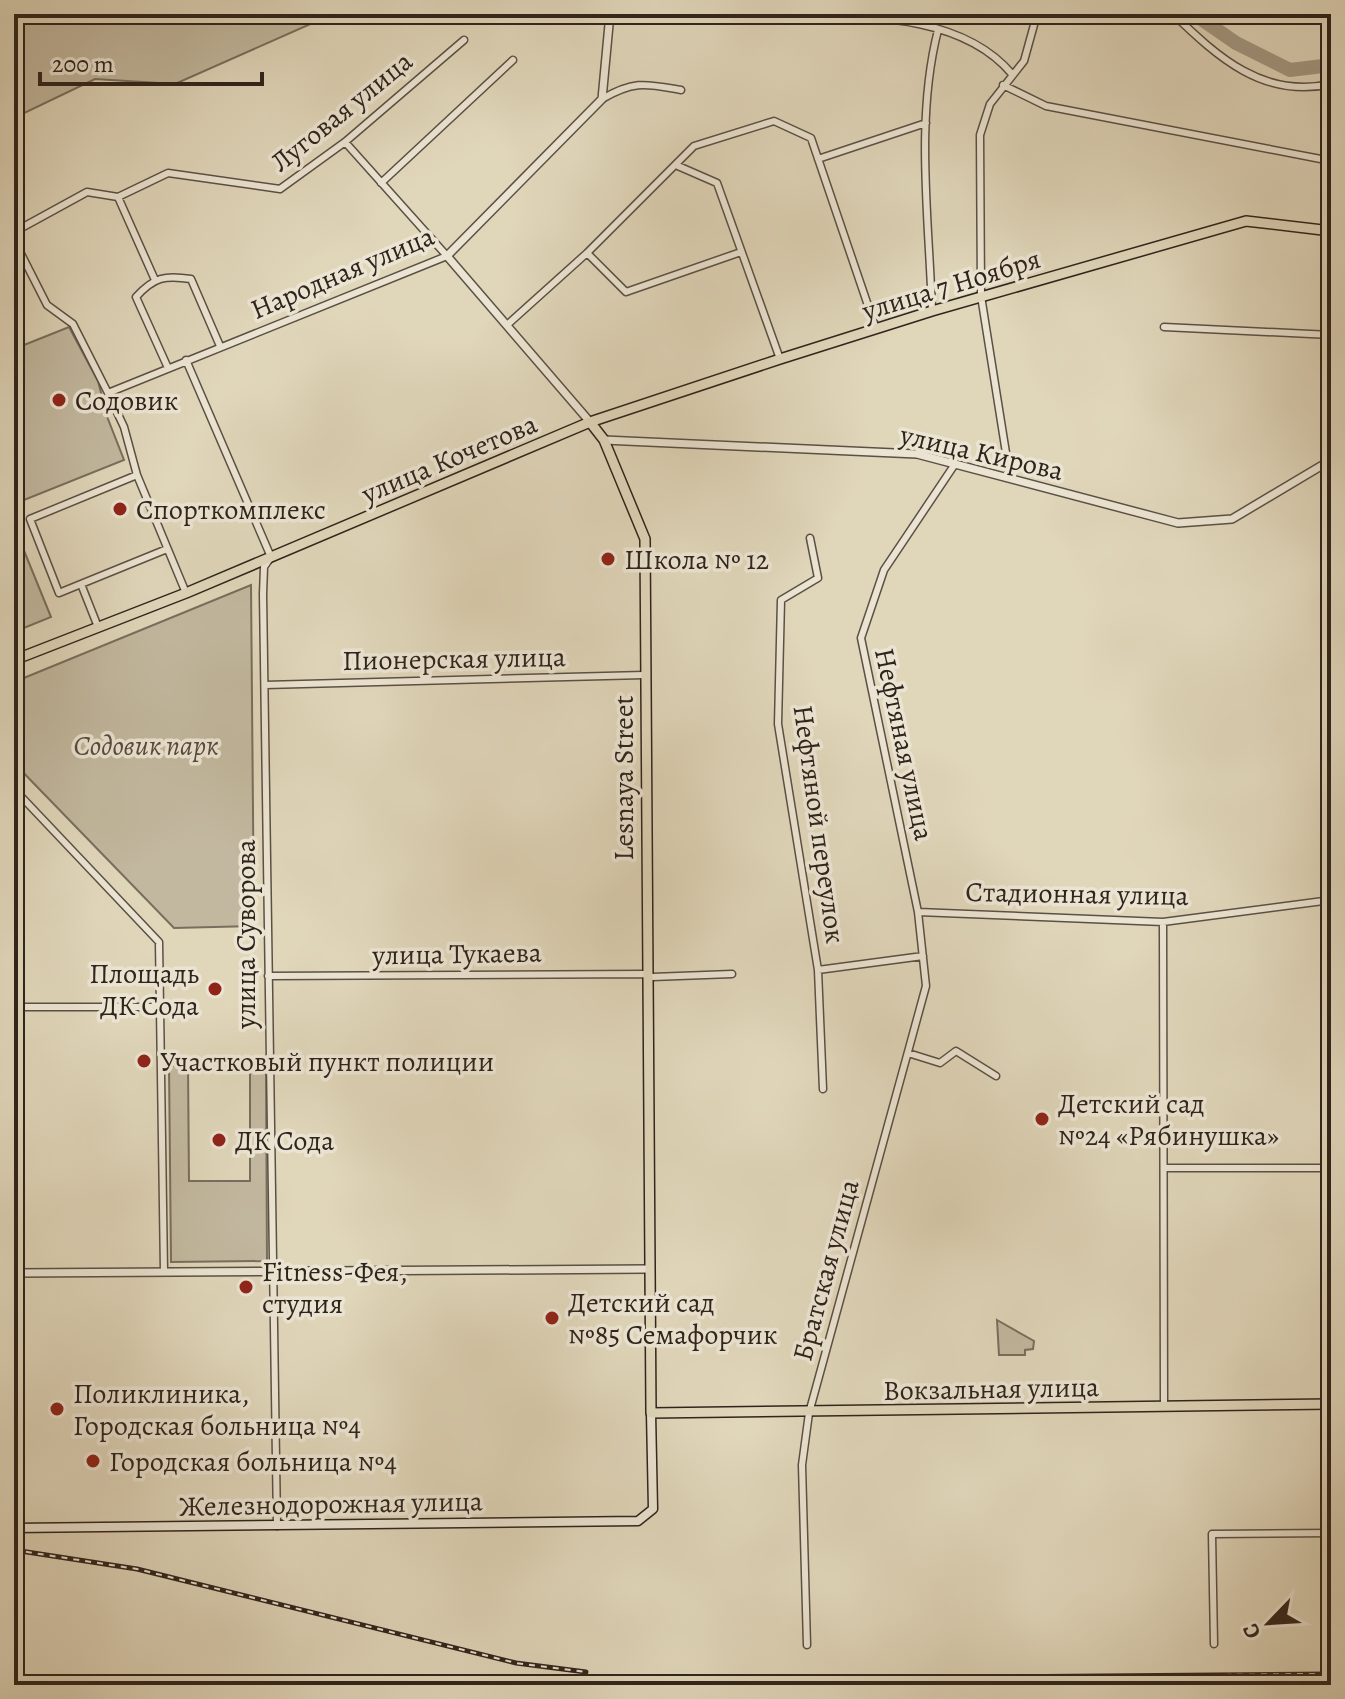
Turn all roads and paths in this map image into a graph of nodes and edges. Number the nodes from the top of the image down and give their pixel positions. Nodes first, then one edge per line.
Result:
1 (610, 14) edge
2 (782, 14) edge
3 (1037, 14) edge
4 (1173, 14) edge
5 (938, 30) junction
6 (464, 40) dead end
7 (513, 60) dead end
8 (1012, 74) junction
9 (1331, 84) edge
10 (1003, 85) junction
11 (681, 90) dead end
12 (602, 99) junction
13 (926, 123) junction
14 (345, 142) junction
15 (818, 159) junction
16 (1331, 161) edge
17 (678, 166) junction
18 (381, 183) junction
19 (118, 197) junction
20 (1331, 231) edge
21 (14, 232) edge
22 (14, 240) edge
23 (741, 252) junction
24 (587, 253) junction
25 (447, 256) junction
26 (155, 280) junction
27 (981, 296) junction
28 (932, 311) junction
29 (507, 325) junction
30 (1164, 327) dead end
31 (876, 330) junction
32 (1331, 335) edge
33 (220, 346) junction
34 (780, 359) junction
35 (186, 360) junction
36 (168, 368) junction
37 (108, 393) junction
38 (590, 422) junction
39 (604, 440) junction
40 (1331, 460) edge
41 (955, 464) junction
42 (137, 475) junction
43 (1010, 478) junction
44 (810, 538) dead end
45 (167, 549) junction
46 (271, 557) junction
47 (259, 566) junction
48 (81, 584) junction
49 (186, 593) junction
50 (98, 627) junction
51 (14, 660) edge
52 (644, 675) junction
53 (265, 685) junction
54 (14, 789) edge
55 (1331, 900) edge
56 (918, 912) junction
57 (1163, 922) junction
58 (923, 956) junction
59 (818, 970) junction
60 (646, 974) junction
61 (732, 974) dead end
62 (268, 976) junction
63 (14, 1007) edge
64 (161, 1007) junction
65 (908, 1053) junction
66 (996, 1076) dead end
67 (823, 1089) dead end
68 (1164, 1168) junction
69 (1331, 1168) edge
70 (648, 1269) junction
71 (272, 1270) junction
72 (164, 1272) junction
73 (14, 1273) edge
74 (1331, 1404) edge
75 (1164, 1406) junction
76 (651, 1413) junction
77 (809, 1413) junction
78 (646, 1517) joint
79 (277, 1526) junction
80 (14, 1528) edge
81 (1331, 1533) edge
82 (1214, 1644) dead end
83 (807, 1645) dead end

1 - 12 street
2 - 5 street
3 - 8 street
4 - 9 street
5 - 8 street
5 - 13 street
6 - 14 street, Луговая улица
7 - 18 street
8 - 10 street
10 - 16 street
10 - 27 street
11 - 12 street, Народная улица
12 - 25 street, Народная улица
13 - 15 street
13 - 28 street
14 - 18 street, Lesnaya Street
14 - 19 street, Луговая улица
15 - 17 street
15 - 31 street
17 - 23 street
17 - 24 street
18 - 25 street, Lesnaya Street
19 - 21 street, Луговая улица
19 - 26 street
20 - 27 main road, улица 7 Ноября
22 - 37 street
23 - 24 street
23 - 34 street
24 - 29 street
25 - 29 street, Lesnaya Street
25 - 33 street, Народная улица
26 - 33 street
26 - 36 street
27 - 28 main road, улица 7 Ноября
27 - 43 street
28 - 31 main road, улица 7 Ноября
29 - 38 street, Lesnaya Street
30 - 32 street
31 - 34 main road, улица 7 Ноября
33 - 35 street, Народная улица
34 - 38 main road, улица 7 Ноября
35 - 36 street, Народная улица
35 - 46 street
36 - 37 street, Народная улица
37 - 42 street
38 - 39 main road, Lesnaya Street
38 - 46 main road, улица Кочетова
39 - 41 street, улица Кирова
39 - 52 main road, Lesnaya Street
40 - 43 street, улица Кирова
41 - 43 street, улица Кирова
41 - 56 street, Нефтяная улица
42 - 45 street
42 - 48 street
44 - 59 street, Нефтяной переулок
45 - 48 street
45 - 49 street
46 - 47 main road, улица Кочетова
47 - 49 main road, улица Кочетова
47 - 53 street, улица Суворова
48 - 50 street
49 - 50 main road, улица Кочетова
50 - 51 main road, улица Кочетова
52 - 53 street, Пионерская улица
52 - 60 main road, Lesnaya Street
53 - 62 street, улица Суворова
54 - 64 street
55 - 57 street, Стадионная улица
56 - 57 street, Стадионная улица
56 - 58 street, Братская улица
57 - 68 street
58 - 59 street
58 - 65 street, Братская улица
59 - 67 street, Нефтяной переулок
60 - 61 street, улица Тукаева
60 - 62 street, улица Тукаева
60 - 70 main road, Lesnaya Street
62 - 71 street, улица Суворова
63 - 64 street
64 - 72 street
65 - 66 street
65 - 77 street, Братская улица
68 - 69 street
68 - 75 street
70 - 71 street
70 - 76 main road, Lesnaya Street
71 - 72 street
71 - 79 street, улица Суворова
72 - 73 street
74 - 75 main road, Вокзальная улица
75 - 77 main road, Вокзальная улица
76 - 77 main road, Вокзальная улица
76 - 78 main road, Lesnaya Street
77 - 83 street, Братская улица
78 - 79 main road, Железнодорожная улица
79 - 80 main road, Железнодорожная улица
81 - 82 street

